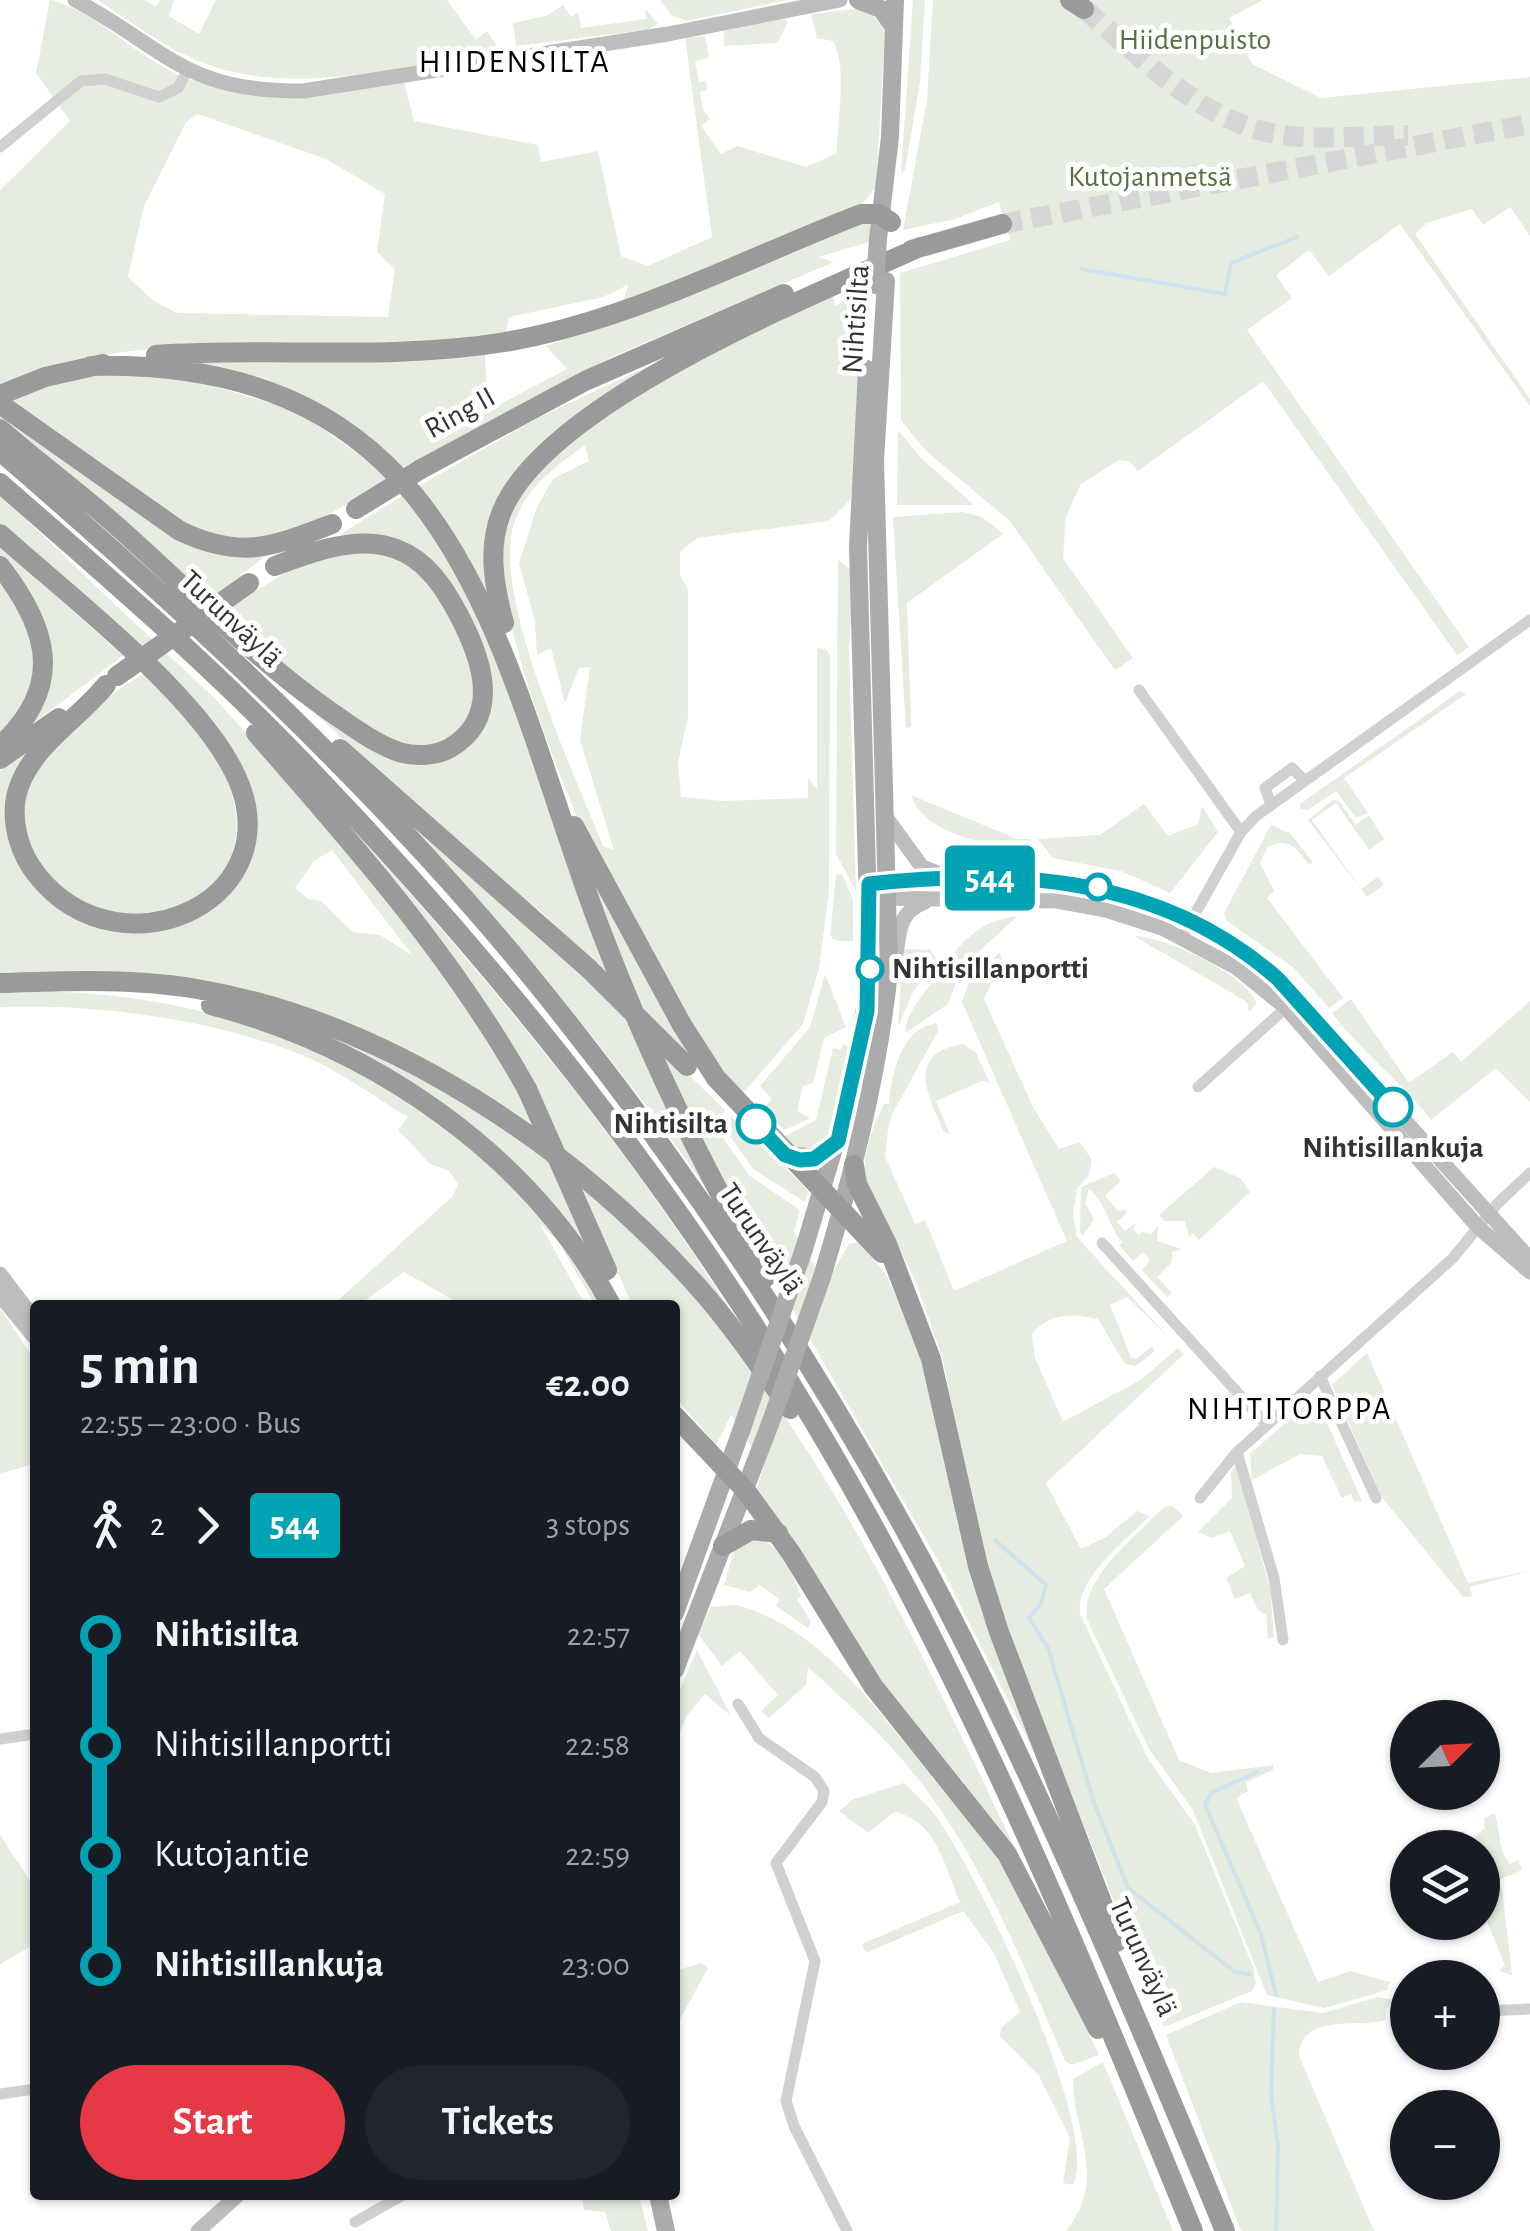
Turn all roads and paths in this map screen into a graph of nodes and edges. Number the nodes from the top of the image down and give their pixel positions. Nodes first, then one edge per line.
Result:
1 (75, 0) edge
2 (840, 0) edge
3 (858, 0) edge
4 (895, 0) edge
5 (907, 0) edge
6 (896, 32) junction
7 (186, 71) junction
8 (0, 146) edge
9 (1002, 224) tunnel mouth
10 (885, 227) junction
11 (920, 248) junction
12 (881, 283) junction
13 (91, 366) junction
14 (0, 395) edge
15 (0, 404) edge
16 (0, 429) edge
17 (0, 451) edge
18 (0, 482) edge
19 (332, 524) junction
20 (0, 534) edge
21 (0, 566) edge
22 (275, 566) junction
23 (1530, 620) edge
24 (198, 662) junction
25 (510, 664) junction
26 (242, 669) junction
27 (111, 681) junction
28 (1139, 690) dead end
29 (0, 746) edge
30 (0, 759) edge
31 (1304, 780) junction
32 (552, 785) junction
33 (1270, 804) junction
34 (888, 820) junction
35 (1242, 832) junction
36 (954, 879) junction
37 (880, 890) junction
38 (929, 901) junction
39 (1190, 921) junction
40 (1182, 937) junction
41 (889, 972) junction
42 (0, 982) edge
43 (96, 983) junction
44 (1291, 1003) junction
45 (1198, 1086) dead end
46 (744, 1112) junction
47 (838, 1141) junction
48 (785, 1155) junction
49 (854, 1165) junction
50 (1530, 1173) edge
51 (823, 1193) junction
52 (842, 1212) junction
53 (1483, 1222) junction
54 (1102, 1243) dead end
55 (1530, 1260) edge
56 (894, 1266) junction
57 (1530, 1272) edge
58 (0, 1274) edge
59 (0, 1294) edge
60 (609, 1300) edge
61 (621, 1300) edge
62 (30, 1313) edge
63 (30, 1332) edge
64 (1320, 1376) junction
65 (680, 1421) edge
66 (1266, 1424) junction
67 (1237, 1452) junction
68 (864, 1460) junction
69 (726, 1472) junction
70 (746, 1491) junction
71 (1200, 1498) dead end
72 (1376, 1498) dead end
73 (778, 1533) junction
74 (723, 1546) junction
75 (887, 1556) junction
76 (680, 1600) edge
77 (1283, 1640) dead end
78 (680, 1657) edge
79 (738, 1704) dead end
80 (30, 1735) edge
81 (0, 1739) edge
82 (1530, 2009) edge
83 (1500, 2010) edge
84 (1140, 2025) junction
85 (30, 2089) edge
86 (0, 2094) edge
87 (1140, 2100) junction
88 (232, 2200) edge
89 (395, 2200) edge
90 (659, 2200) edge
91 (355, 2222) dead end
92 (198, 2231) edge
93 (666, 2231) edge
94 (847, 2231) edge
95 (1193, 2231) edge
96 (1225, 2231) edge

1 - 7 street
2 - 7 street
3 - 6 main road
4 - 6 main road, Nihtisilta
5 - 6 main road, Nihtisilta
6 - 10 main road, Nihtisilta
7 - 8 street
9 - 11 highway, Ring II
10 - 12 main road, Nihtisilta, bridge
10 - 13 highway
11 - 19 highway, Ring II, bridge
11 - 25 highway
12 - 34 main road, Nihtisilta
12 - 37 main road, Nihtisilta
13 - 14 highway
13 - 25 highway
15 - 19 highway
16 - 22 highway
17 - 26 highway, Turunväylä
18 - 24 highway, Turunväylä
19 - 22 highway, Ring II
20 - 27 highway
21 - 29 highway
22 - 27 highway, Ring II, bridge
23 - 31 street
24 - 61 highway, bridge
24 - 75 highway, Turunväylä
25 - 32 highway
26 - 46 highway, bridge
26 - 68 highway, Turunväylä
27 - 30 highway, Ring II
28 - 35 street
31 - 33 street
31 - 33 street
32 - 46 highway
32 - 68 highway
33 - 35 street
34 - 36 street
34 - 37 main road, Nihtisilta
35 - 39 street
36 - 37 street
36 - 39 street
37 - 38 street
37 - 41 main road, Nihtisilta
37 - 47 main road, Nihtisilta
38 - 40 street
38 - 41 street
39 - 40 street
39 - 44 street
40 - 44 street
41 - 49 main road, Nihtisilta
42 - 43 highway
43 - 60 highway
43 - 75 highway
44 - 45 street
44 - 53 street
46 - 48 highway
47 - 48 highway
47 - 51 main road, Nihtisilta
48 - 51 highway
49 - 52 main road, Nihtisilta
49 - 56 highway
50 - 53 street
51 - 52 highway
51 - 69 main road, Nihtisilta, bridge
52 - 56 highway
52 - 70 main road, Nihtisilta, bridge
53 - 55 street
53 - 57 street
53 - 64 street
54 - 66 street
56 - 84 highway
58 - 62 street
59 - 63 street
64 - 66 street
64 - 72 street
65 - 69 highway
66 - 67 street
67 - 71 street
67 - 77 street
68 - 84 highway, Turunväylä
69 - 70 highway
69 - 76 main road, Nihtisilta
70 - 73 highway
70 - 74 main road, Nihtisilta
73 - 74 highway
73 - 87 highway
74 - 78 main road, Nihtisilta
75 - 87 highway, Turunväylä
79 - 94 street
80 - 81 street
82 - 83 street
84 - 96 highway, Turunväylä
85 - 86 street
87 - 95 highway, Turunväylä
88 - 92 street
89 - 91 street
90 - 93 main road

